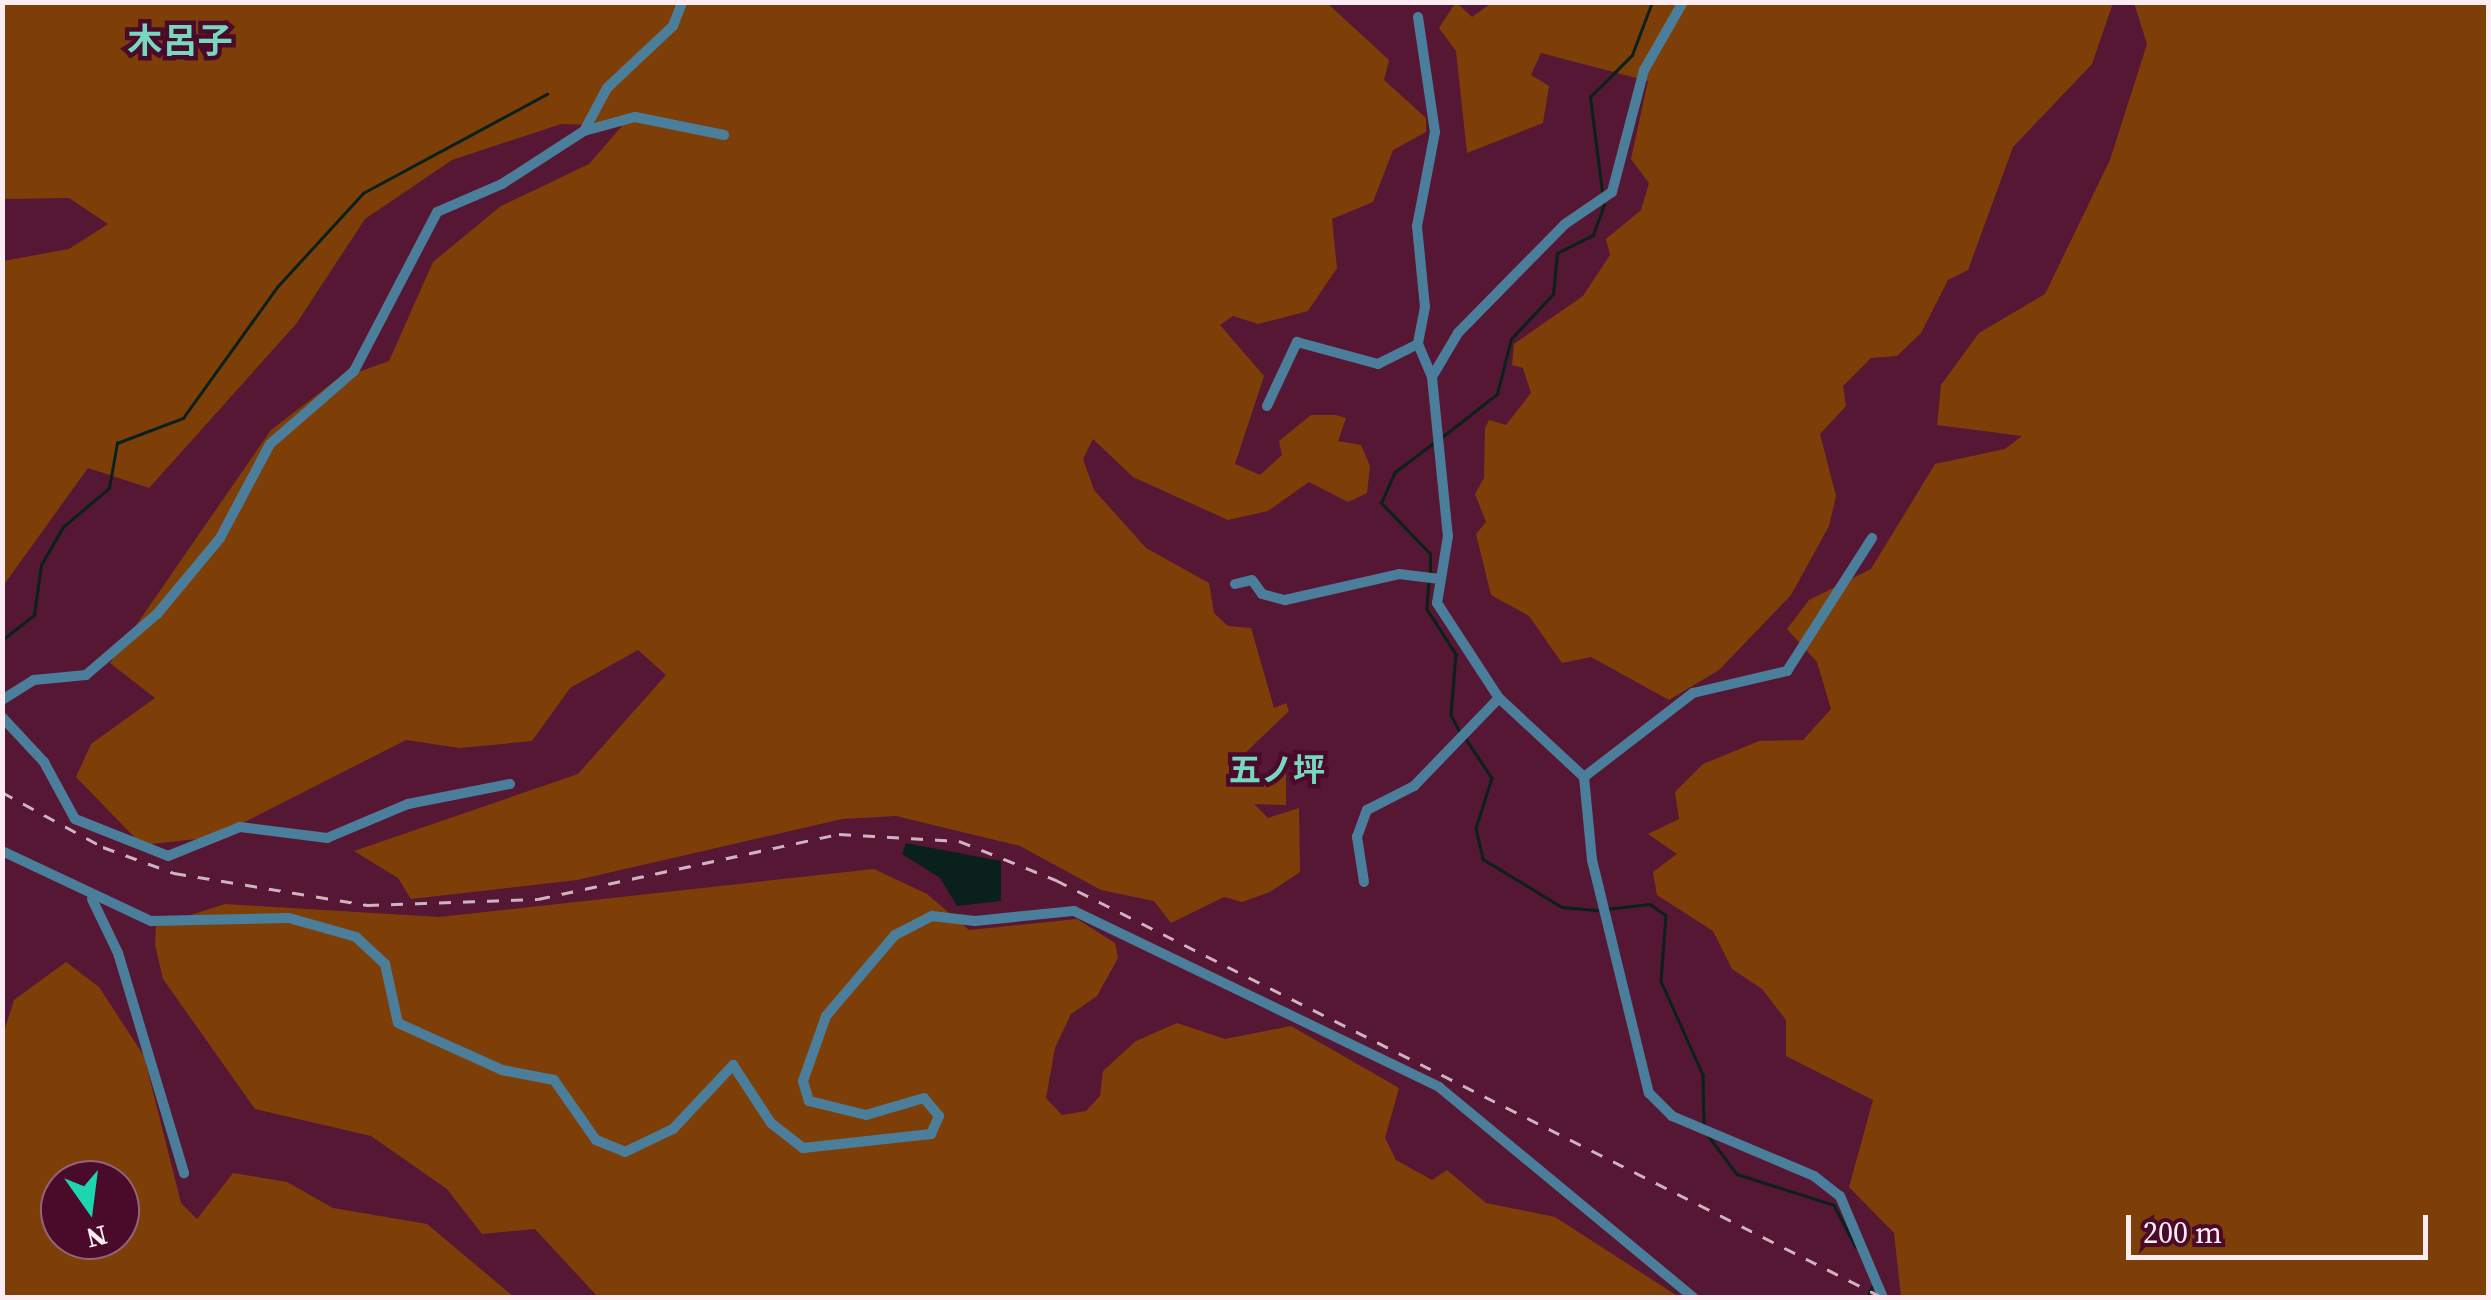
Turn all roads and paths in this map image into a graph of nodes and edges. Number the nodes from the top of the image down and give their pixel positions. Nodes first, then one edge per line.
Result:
1 (682, 2) edge
2 (1683, 2) edge
3 (1418, 17) dead end
4 (584, 131) junction
5 (724, 135) dead end
6 (1418, 344) junction
7 (1432, 377) junction
8 (1267, 406) dead end
9 (1872, 538) dead end
10 (1440, 579) junction
11 (1235, 584) dead end
12 (1499, 698) junction
13 (2, 700) edge
14 (2, 717) edge
15 (1584, 777) junction
16 (510, 784) dead end
17 (2, 851) edge
18 (1364, 882) dead end
19 (91, 898) junction
20 (184, 1174) dead end
21 (1694, 1298) edge
22 (1883, 1298) edge

1 - 4 street
2 - 7 street
3 - 6 street
4 - 5 street
4 - 13 street
6 - 7 street
6 - 8 street
7 - 10 street
9 - 15 street
10 - 11 street
10 - 12 street
12 - 15 street
12 - 18 street
14 - 16 street
15 - 22 street
17 - 19 street
19 - 20 street
19 - 21 street

